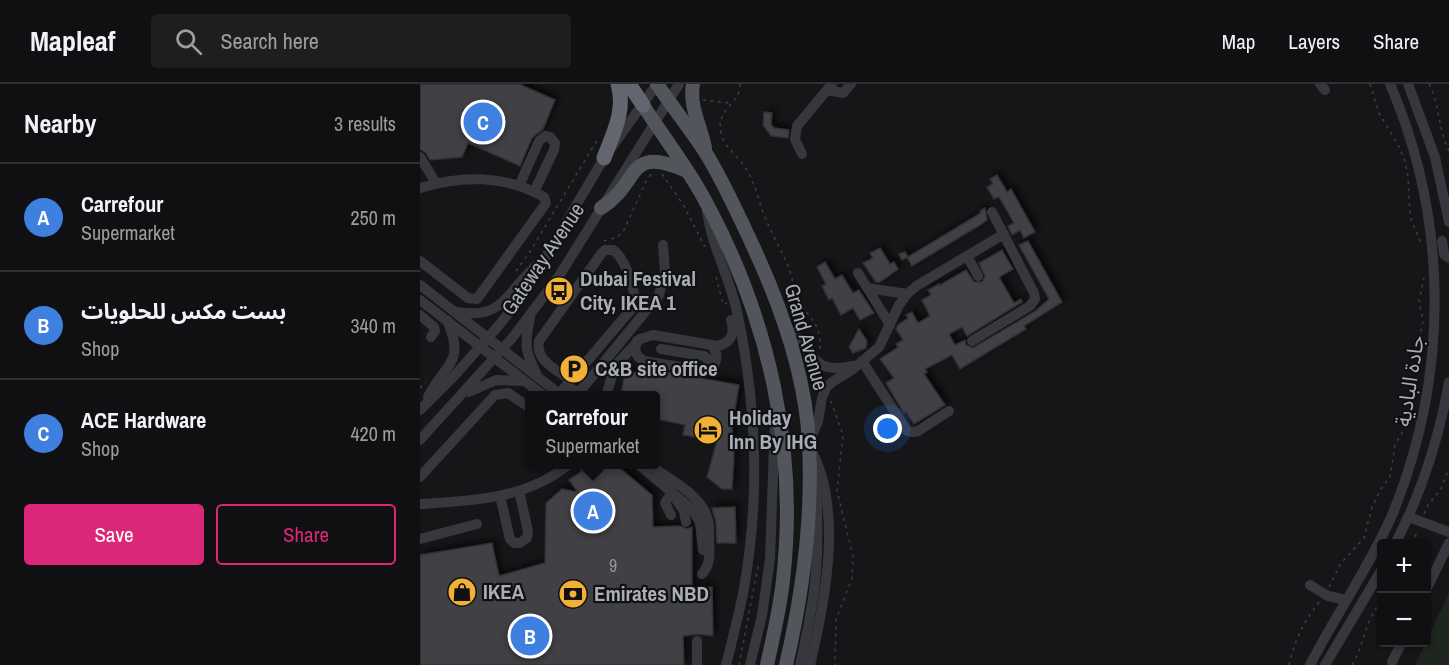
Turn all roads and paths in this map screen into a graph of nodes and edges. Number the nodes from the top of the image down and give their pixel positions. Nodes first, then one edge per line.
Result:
1 (618, 84) edge
2 (629, 84) edge
3 (657, 84) edge
4 (679, 84) edge
5 (851, 84) edge
6 (1370, 84) edge
7 (1390, 84) edge
8 (1408, 84) edge
9 (1429, 84) edge
10 (830, 87) edge
11 (692, 91) edge
12 (668, 100) junction
13 (732, 103) dead end
14 (643, 105) junction
15 (654, 122) junction
16 (601, 134) dead end
17 (1449, 151) edge
18 (706, 153) junction
19 (802, 154) dead end
20 (420, 157) edge
21 (604, 158) junction
22 (687, 171) junction
23 (436, 183) junction
24 (519, 186) junction
25 (420, 188) edge
26 (534, 192) junction
27 (706, 202) junction
28 (601, 208) junction
29 (992, 212) dead end
30 (1432, 219) junction
31 (1449, 222) edge
32 (1004, 234) junction
33 (600, 244) dead end
34 (663, 245) dead end
35 (710, 247) junction
36 (1424, 251) dead end
37 (967, 256) junction
38 (546, 257) junction
39 (1449, 258) edge
40 (420, 261) edge
41 (433, 271) junction
42 (1425, 272) dead end
43 (858, 273) dead end
44 (715, 275) dead end
45 (978, 276) dead end
46 (511, 279) dead end
47 (421, 286) edge
48 (867, 288) junction
49 (907, 294) junction
50 (420, 300) edge
51 (728, 303) junction
52 (632, 309) junction
53 (456, 312) junction
54 (420, 315) edge
55 (531, 315) junction
56 (643, 317) junction
57 (447, 320) junction
58 (890, 325) junction
59 (786, 328) junction
60 (431, 337) dead end
61 (638, 340) junction
62 (972, 341) dead end
63 (481, 346) junction
64 (712, 346) junction
65 (661, 349) dead end
66 (685, 349) dead end
67 (495, 358) junction
68 (859, 363) junction
69 (713, 367) junction
70 (1423, 368) dead end
71 (539, 378) junction
72 (524, 381) junction
73 (1449, 382) edge
74 (565, 388) edge
75 (537, 391) edge
76 (608, 391) edge
77 (776, 391) junction
78 (461, 397) junction
79 (525, 405) edge
80 (422, 408) edge
81 (1416, 410) dead end
82 (949, 411) dead end
83 (774, 435) junction
84 (420, 440) edge
85 (811, 449) junction
86 (660, 465) edge
87 (1449, 468) edge
88 (563, 469) edge
89 (634, 469) edge
90 (643, 469) edge
91 (654, 469) edge
92 (420, 477) edge
93 (519, 491) junction
94 (694, 491) dead end
95 (671, 494) junction
96 (500, 496) junction
97 (420, 504) edge
98 (1410, 514) junction
99 (671, 515) dead end
100 (1422, 518) junction
101 (686, 522) dead end
102 (477, 524) dead end
103 (1449, 526) edge
104 (1449, 532) edge
105 (420, 539) edge
106 (1397, 539) edge
107 (1414, 539) edge
108 (1449, 543) edge
109 (702, 563) dead end
110 (702, 574) dead end
111 (1377, 577) edge
112 (1431, 580) edge
113 (1311, 585) dead end
114 (1325, 594) junction
115 (1346, 600) junction
116 (1377, 608) edge
117 (697, 641) dead end
118 (1400, 647) edge
119 (729, 653) junction
120 (1392, 662) dead end
121 (697, 665) edge
122 (719, 665) edge
123 (726, 665) edge
124 (743, 665) edge
125 (750, 665) edge
126 (767, 665) edge
127 (786, 665) edge
128 (800, 665) edge
129 (808, 665) edge
130 (1289, 665) edge
131 (1310, 665) edge
132 (1325, 665) edge
133 (1352, 665) edge

1 - 21 highway
2 - 14 highway
3 - 12 main road, Grand Avenue
3 - 14 street, Gateway Avenue
4 - 12 street, Gateway Avenue
5 - 10 street
6 - 36 path
7 - 30 street, جادة البادية
8 - 31 street
9 - 17 path
10 - 19 street
11 - 13 path
11 - 18 main road
12 - 15 street, Gateway Avenue
12 - 18 main road, Grand Avenue
14 - 15 main road, Grand Avenue
14 - 21 street, Gateway Avenue
15 - 22 main road, Grand Avenue
15 - 28 street, Gateway Avenue
16 - 46 path
18 - 59 main road, Grand Avenue
20 - 23 street
21 - 38 street, Gateway Avenue
22 - 27 main road, Grand Avenue
22 - 28 main road
23 - 24 street
23 - 25 street
24 - 26 street
24 - 26 street
26 - 41 street
27 - 35 street
27 - 77 main road, Grand Avenue
28 - 55 street, Gateway Avenue
29 - 32 street
30 - 39 street
30 - 115 street, جادة البادية
32 - 37 street
32 - 62 street
33 - 35 path
34 - 56 street
35 - 51 street
35 - 119 street
37 - 45 street
37 - 49 street
38 - 53 street
38 - 63 street, Gateway Avenue
40 - 41 street
41 - 47 street
42 - 70 path
43 - 48 street
44 - 51 path
47 - 53 street
48 - 49 street
48 - 58 street
49 - 58 street
50 - 57 street
51 - 64 street
52 - 56 street
52 - 74 street
52 - 74 street
53 - 63 street
54 - 60 street
55 - 67 street, Gateway Avenue
55 - 71 street
56 - 74 street
57 - 63 street
57 - 80 street
58 - 68 street
59 - 68 street
59 - 85 main road, Grand Avenue
61 - 64 street
61 - 66 street
61 - 69 street
61 - 76 street
63 - 67 street
63 - 67 street
63 - 80 street, Gateway Avenue
64 - 69 street
65 - 69 street
67 - 71 street
67 - 72 street
67 - 78 street, Gateway Avenue
68 - 82 street
68 - 85 street
71 - 74 street
72 - 75 street
72 - 78 street
73 - 98 street, جادة البادية
77 - 83 street
77 - 126 main road, Grand Avenue
78 - 84 street, Gateway Avenue
79 - 92 street
81 - 114 path
83 - 124 street
83 - 125 street
85 - 127 main road, Grand Avenue
85 - 128 street
85 - 129 street
86 - 94 street
87 - 100 path
88 - 93 street
89 - 95 street
90 - 95 street
91 - 110 street
93 - 96 street
93 - 96 street
95 - 99 street
95 - 101 street
95 - 109 street
96 - 97 street
98 - 100 street
98 - 106 street, جادة البادية
100 - 103 street
100 - 104 street
100 - 107 path
102 - 105 street
108 - 112 street
111 - 132 street
113 - 114 street
114 - 115 street
114 - 130 path
115 - 131 street, جادة البادية
116 - 133 path
117 - 121 street
118 - 120 street
119 - 122 street
119 - 123 street

